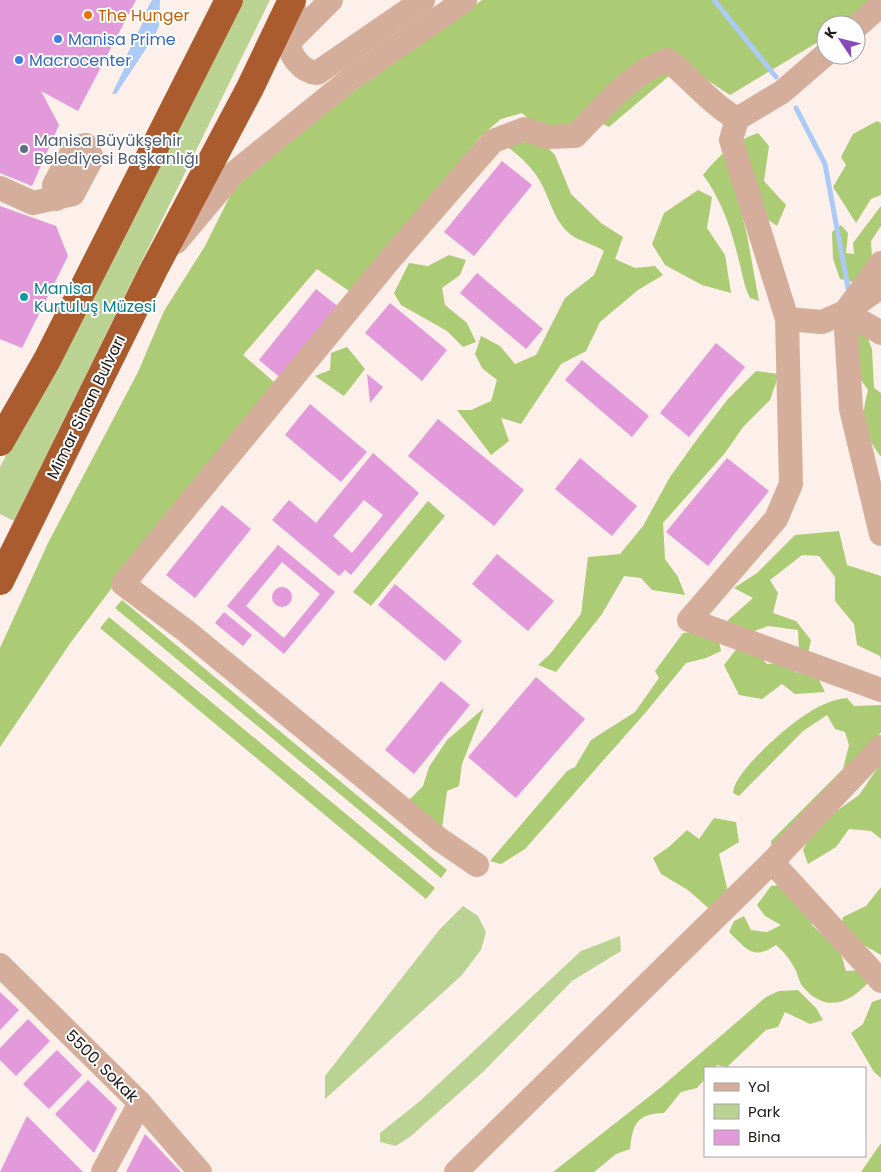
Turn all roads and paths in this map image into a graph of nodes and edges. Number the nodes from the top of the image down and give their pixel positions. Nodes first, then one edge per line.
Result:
1 (229, 0) edge
2 (294, 0) edge
3 (330, 0) edge
4 (423, 0) edge
5 (465, 0) edge
6 (881, 5) edge
7 (866, 18) edge
8 (288, 42) junction
9 (816, 63) edge
10 (250, 88) junction
11 (737, 119) junction
12 (0, 188) edge
13 (56, 199) dead end
14 (881, 263) edge
15 (153, 271) junction
16 (881, 287) edge
17 (845, 312) junction
18 (786, 320) junction
19 (881, 333) edge
20 (30, 391) junction
21 (0, 423) edge
22 (0, 442) edge
23 (881, 534) edge
24 (1, 571) edge
25 (881, 690) edge
26 (881, 747) edge
27 (772, 862) junction
28 (478, 865) dead end
29 (0, 966) edge
30 (881, 981) edge
31 (140, 1104) junction
32 (103, 1172) edge
33 (200, 1172) edge
34 (456, 1172) edge

1 - 20 highway
2 - 8 street
2 - 10 highway, Mimar Sinan Bulvarı
3 - 8 street
4 - 8 street
5 - 15 street
6 - 7 street
8 - 10 street
9 - 11 street
10 - 15 highway, Mimar Sinan Bulvarı
11 - 18 street
11 - 28 street
12 - 13 street
14 - 17 street
15 - 24 highway, Mimar Sinan Bulvarı
16 - 17 street
17 - 18 street
17 - 19 street
17 - 23 street
18 - 25 street
20 - 21 street
20 - 22 highway
26 - 27 street
27 - 30 street
27 - 34 street
29 - 31 street, 5500. Sokak
31 - 32 street
31 - 33 street, 5500. Sokak

